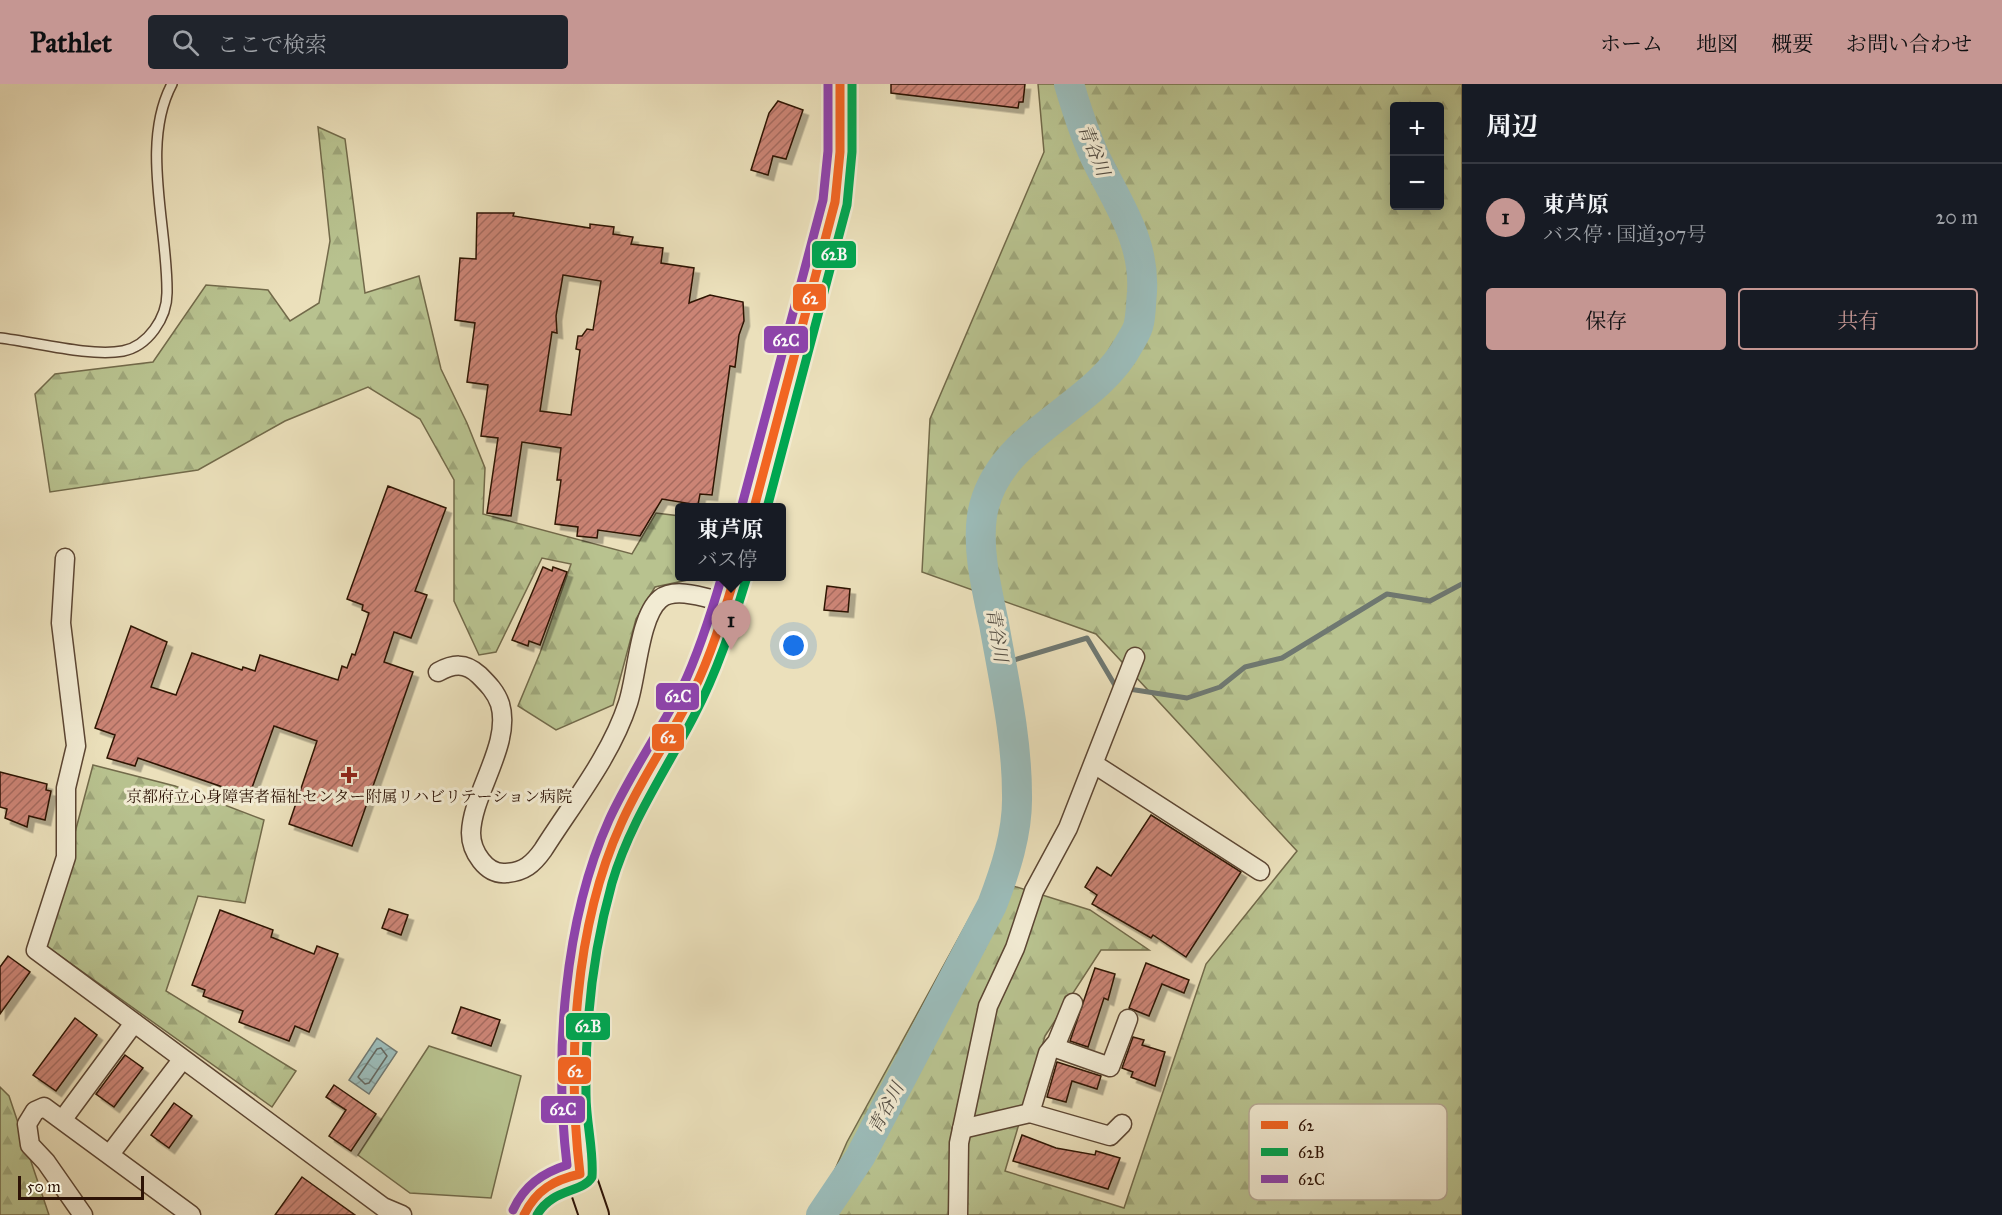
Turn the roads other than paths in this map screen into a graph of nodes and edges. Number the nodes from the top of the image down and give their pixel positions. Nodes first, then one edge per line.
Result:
1 (172, 84) edge
2 (840, 84) edge
3 (0, 338) edge
4 (755, 503) edge
5 (65, 558) dead end
6 (731, 590) edge
7 (1135, 657) dead end
8 (438, 672) dead end
9 (1094, 764) junction
10 (1260, 871) dead end
11 (1073, 1002) dead end
12 (1128, 1019) dead end
13 (134, 1023) junction
14 (1053, 1047) junction
15 (182, 1060) junction
16 (1030, 1113) junction
17 (63, 1119) junction
18 (1122, 1124) dead end
19 (962, 1129) junction
20 (110, 1154) junction
21 (580, 1174) junction
22 (82, 1215) edge
23 (191, 1215) edge
24 (402, 1215) edge
25 (524, 1215) edge
26 (594, 1215) edge
27 (958, 1215) edge

1 - 3 lane
2 - 4 highway
5 - 13 street
6 - 8 street
6 - 21 highway
7 - 9 street
9 - 10 street
9 - 19 street
11 - 14 street
12 - 14 street
13 - 15 street
13 - 17 street
14 - 16 street
15 - 20 street
15 - 24 street
16 - 18 street
16 - 19 street
17 - 20 street
17 - 22 street
19 - 27 street
20 - 23 street
21 - 25 street
21 - 26 highway

